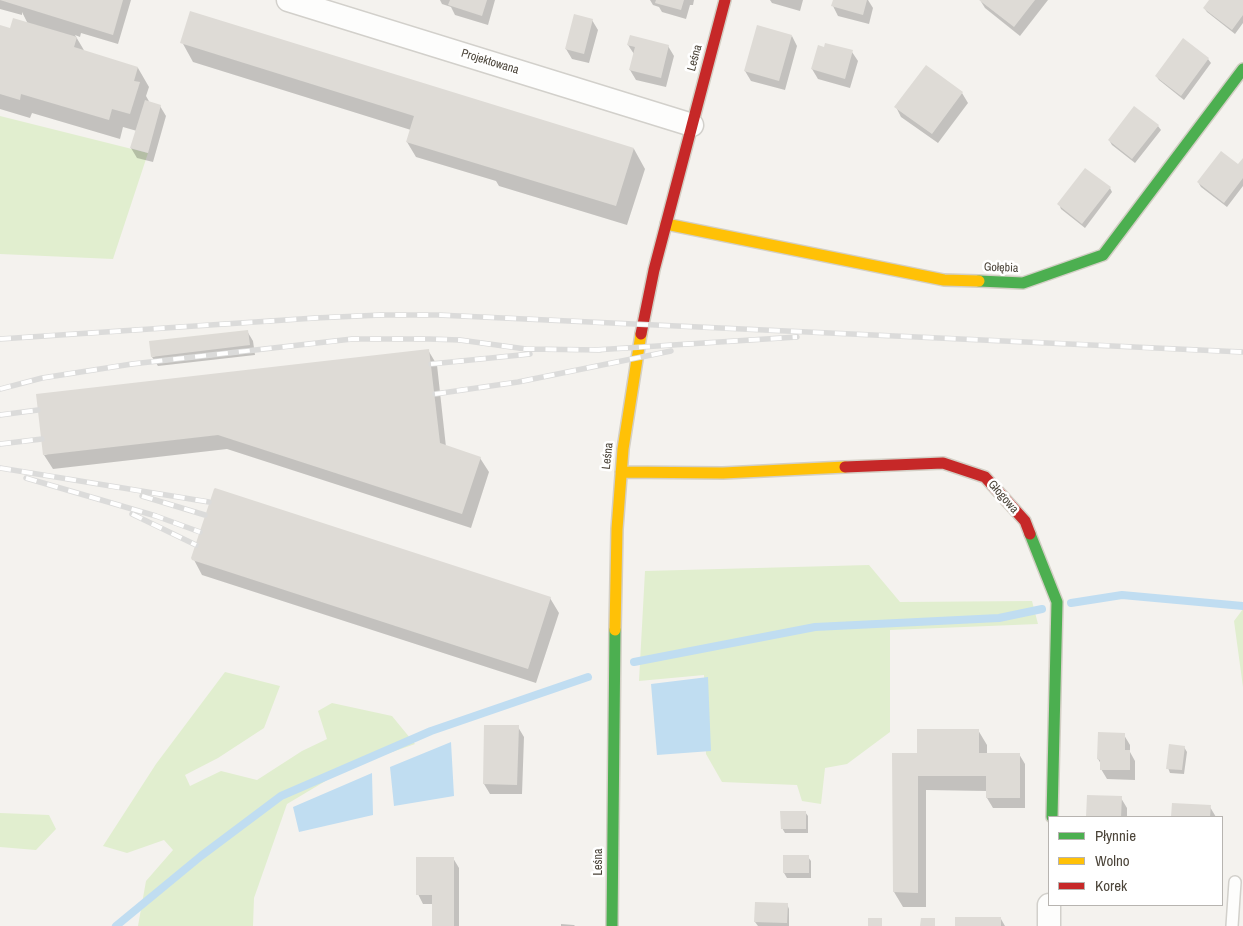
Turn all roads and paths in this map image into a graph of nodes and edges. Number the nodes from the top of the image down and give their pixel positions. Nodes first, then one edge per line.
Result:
1 (288, 0) edge
2 (725, 0) edge
3 (1243, 69) edge
4 (692, 125) junction
5 (666, 224) junction
6 (620, 472) junction
7 (1052, 816) edge
8 (1235, 882) dead end
9 (1049, 906) edge
10 (612, 926) edge
11 (1049, 926) edge
12 (1232, 926) edge

1 - 4 street, Projektowana
2 - 4 street, Leśna
3 - 5 street, Gołębia
4 - 5 street, Leśna
5 - 6 street, Leśna
6 - 7 street, Głogowa
6 - 10 street, Leśna
8 - 12 lane
9 - 11 street

